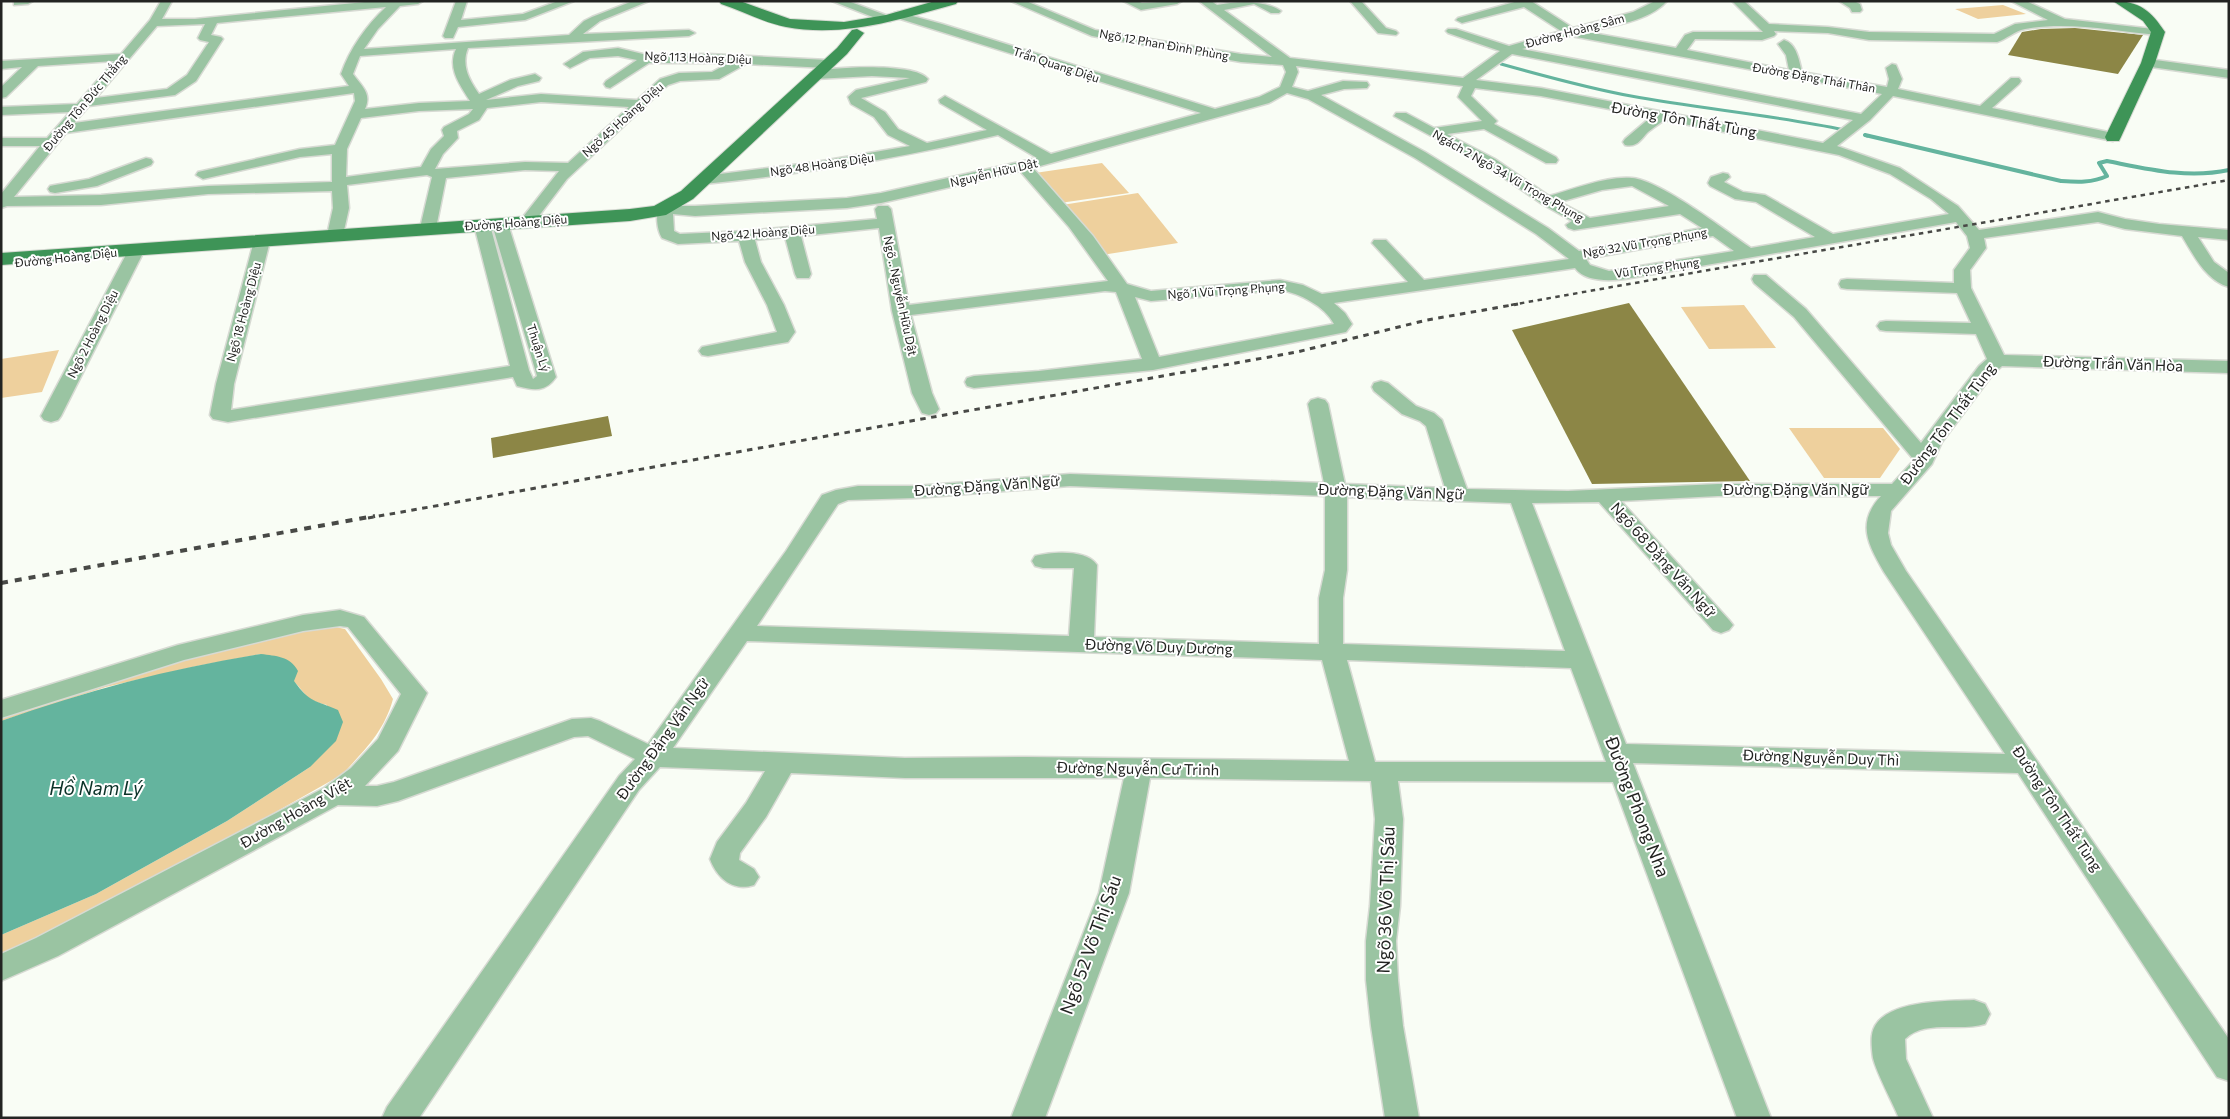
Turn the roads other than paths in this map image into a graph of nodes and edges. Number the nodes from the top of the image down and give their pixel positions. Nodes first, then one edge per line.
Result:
1 (167, 1) edge
2 (418, 1) edge
3 (462, 1) edge
4 (568, 1) edge
5 (644, 1) edge
6 (726, 1) edge
7 (837, 1) edge
8 (951, 1) edge
9 (1016, 1) edge
10 (1128, 1) edge
11 (1177, 1) edge
12 (1204, 1) edge
13 (1255, 1) edge
14 (1355, 1) edge
15 (1662, 1) edge
16 (1737, 1) edge
17 (1844, 1) edge
18 (2016, 1) edge
19 (2120, 1) edge
20 (1524, 2) edge
21 (397, 3) junction
22 (1215, 9) junction
23 (1856, 10) dead end
24 (1275, 11) dead end
25 (893, 17) junction
26 (213, 20) junction
27 (1462, 20) dead end
28 (2064, 22) junction
29 (153, 23) junction
30 (454, 24) junction
31 (1452, 31) dead end
32 (1571, 32) junction
33 (1764, 32) junction
34 (2158, 32) junction
35 (689, 33) dead end
36 (1392, 33) dead end
37 (664, 34) junction
38 (844, 34) junction
39 (620, 36) junction
40 (572, 38) junction
41 (464, 44) junction
42 (1784, 44) dead end
43 (444, 46) junction
44 (1510, 50) junction
45 (618, 52) junction
46 (356, 53) junction
47 (1679, 53) junction
48 (633, 54) junction
49 (125, 57) junction
50 (646, 59) junction
51 (743, 60) junction
52 (34, 63) junction
53 (1288, 63) junction
54 (2148, 63) junction
55 (570, 64) dead end
56 (1, 65) edge
57 (1892, 68) dead end
58 (822, 69) junction
59 (2229, 74) edge
60 (1796, 75) junction
61 (535, 78) dead end
62 (2015, 81) dead end
63 (1469, 83) junction
64 (610, 84) dead end
65 (1363, 85) dead end
66 (357, 89) junction
67 (1285, 89) junction
68 (1892, 92) junction
69 (1, 94) edge
70 (1308, 95) junction
71 (945, 100) dead end
72 (478, 102) junction
73 (642, 104) junction
74 (83, 105) junction
75 (1983, 110) junction
76 (1, 111) edge
77 (357, 114) junction
78 (1215, 114) junction
79 (1401, 116) dead end
80 (1660, 117) junction
81 (1863, 118) junction
82 (1486, 125) junction
83 (63, 129) junction
84 (999, 131) junction
85 (1431, 131) junction
86 (2113, 137) joint
87 (1390, 138) junction
88 (1, 142) edge
89 (51, 142) junction
90 (1630, 142) dead end
91 (1827, 147) junction
92 (926, 148) junction
93 (340, 149) junction
94 (1049, 159) junction
95 (1551, 160) dead end
96 (146, 162) dead end
97 (1023, 166) junction
98 (571, 167) junction
99 (433, 172) junction
100 (203, 175) dead end
101 (1723, 177) dead end
102 (704, 180) junction
103 (340, 184) junction
104 (1593, 189) junction
105 (881, 198) junction
106 (5, 200) edge
107 (1547, 201) junction
108 (665, 209) junction
109 (1682, 209) junction
110 (1640, 215) junction
111 (1959, 217) junction
112 (527, 222) junction
113 (885, 223) junction
114 (1588, 223) junction
115 (491, 224) junction
116 (428, 228) junction
117 (1542, 231) junction
118 (1714, 231) junction
119 (792, 232) junction
120 (2188, 233) junction
121 (335, 235) junction
122 (1974, 235) junction
123 (2229, 235) edge
124 (746, 236) junction
125 (1832, 240) junction
126 (262, 241) junction
127 (1380, 243) dead end
128 (133, 251) junction
129 (1750, 254) junction
130 (1, 259) edge
131 (1578, 259) junction
132 (1, 265) edge
133 (803, 274) dead end
134 (1760, 279) dead end
135 (2229, 282) edge
136 (1846, 284) dead end
137 (1420, 285) junction
138 (1121, 287) junction
139 (1963, 288) junction
140 (1319, 300) junction
141 (901, 310) junction
142 (1886, 326) dead end
143 (1983, 329) junction
144 (708, 351) dead end
145 (1997, 360) junction
146 (1153, 364) junction
147 (2229, 367) edge
148 (520, 370) junction
149 (974, 382) dead end
150 (1381, 387) dead end
151 (926, 401) dead end
152 (1318, 404) dead end
153 (51, 416) dead end
154 (1924, 460) junction
155 (1336, 490) junction
156 (1898, 490) junction
157 (1458, 494) junction
158 (1604, 495) junction
159 (1518, 496) junction
160 (1043, 561) dead end
161 (1721, 625) dead end
162 (738, 633) junction
163 (1081, 644) junction
164 (1332, 652) junction
165 (1580, 660) junction
166 (1, 709) edge
167 (653, 757) junction
168 (1620, 762) junction
169 (783, 763) junction
170 (2026, 764) junction
171 (1139, 768) junction
172 (1374, 772) junction
173 (334, 795) junction
174 (744, 876) dead end
175 (1, 968) edge
176 (1974, 1014) dead end
177 (2229, 1067) edge
178 (399, 1118) edge
179 (1028, 1118) edge
180 (1402, 1118) edge
181 (1754, 1118) edge
182 (1916, 1118) edge

1 - 29 street, Đường Tôn Đức Thắng
2 - 21 street
3 - 30 street
4 - 30 street
5 - 40 street
6 - 38 main road
7 - 25 street, Trần Quang Diệu
8 - 25 main road, Đường Hoàng Diệu
9 - 53 street, Ngõ 12 Phan Đình Phùng
10 - 11 street
12 - 22 street
13 - 22 street
13 - 24 street
14 - 36 street
15 - 32 street, Đường Hoàng Sâm
16 - 33 street
17 - 23 street
18 - 28 street
19 - 34 main road
20 - 27 street
20 - 32 street, Đường Đặng Thái Thân
21 - 26 street
21 - 46 street
22 - 53 street
25 - 38 main road, Đường Hoàng Diệu
25 - 78 street, Trần Quang Diệu
26 - 29 street
26 - 74 street
28 - 33 street
28 - 34 street
29 - 49 street, Đường Tôn Đức Thắng
30 - 43 street
31 - 44 street
32 - 44 street, Đường Hoàng Sâm
32 - 47 street, Đường Đặng Thái Thân
33 - 47 street
34 - 54 main road
35 - 37 street
37 - 39 street
37 - 48 street
38 - 58 main road, Đường Hoàng Diệu
39 - 40 street
39 - 45 street
40 - 41 street
41 - 43 street
41 - 72 street
42 - 60 street
43 - 46 street
44 - 63 street, Đường Hoàng Sâm
44 - 81 street
45 - 48 street, Ngõ 113 Hoàng Diệu
45 - 55 street, Ngõ 113 Hoàng Diệu
46 - 66 street
47 - 60 street, Đường Đặng Thái Thân
48 - 50 street, Ngõ 113 Hoàng Diệu
49 - 52 street
49 - 74 street, Đường Tôn Đức Thắng
50 - 51 street, Ngõ 113 Hoàng Diệu
50 - 64 street
51 - 58 street, Ngõ 113 Hoàng Diệu
51 - 73 street, Ngõ 45 Hoàng Diệu
52 - 56 street
52 - 69 street
53 - 63 street, Đường Tôn Thất Tùng
53 - 67 street
54 - 59 street
54 - 86 main road
57 - 68 street
58 - 92 street, Ngõ 113 Hoàng Diệu
58 - 102 main road, Đường Hoàng Diệu
60 - 68 street, Đường Đặng Thái Thân
61 - 72 street
62 - 75 street
63 - 80 street, Đường Tôn Thất Tùng
63 - 82 street
65 - 70 street
66 - 77 street
66 - 83 street
67 - 70 street, Vũ Trọng Phụng
67 - 78 street, Nguyễn Hữu Dật
68 - 75 street, Đường Đặng Thái Thân
68 - 81 street
70 - 87 street, Vũ Trọng Phụng
71 - 84 street
72 - 73 street
72 - 77 street
72 - 99 street
73 - 98 street, Ngõ 45 Hoàng Diệu
74 - 76 street
74 - 83 street, Đường Tôn Đức Thắng
75 - 86 street, Đường Đặng Thái Thân
77 - 93 street
78 - 94 street, Nguyễn Hữu Dật
79 - 85 street, Ngách 2 Ngõ 34 Vũ Trọng Phụng
80 - 90 street
80 - 91 street, Đường Tôn Thất Tùng
81 - 91 street
82 - 85 street
82 - 95 street
83 - 89 street, Đường Tôn Đức Thắng
84 - 92 street, Ngõ 48 Hoàng Diệu
84 - 94 street
85 - 87 street
85 - 107 street, Ngách 2 Ngõ 34 Vũ Trọng Phụng
87 - 117 street, Vũ Trọng Phụng
88 - 89 street
89 - 106 street, Đường Tôn Đức Thắng
91 - 111 street, Đường Tôn Thất Tùng
92 - 102 street, Ngõ 48 Hoàng Diệu
93 - 100 street
93 - 103 street
94 - 97 street, Nguyễn Hữu Dật
96 - 106 street
97 - 105 street, Nguyễn Hữu Dật
97 - 138 street
98 - 99 street
98 - 112 street, Ngõ 45 Hoàng Diệu
99 - 103 street
99 - 116 street
101 - 125 street
102 - 108 main road, Đường Hoàng Diệu
103 - 106 street
103 - 121 street
104 - 107 street
104 - 109 street
104 - 110 street
105 - 108 street, Nguyễn Hữu Dật
105 - 113 street, Ngõ .. Nguyễn Hữu Dật
107 - 114 street, Ngách 2 Ngõ 34 Vũ Trọng Phụng
108 - 112 main road, Đường Hoàng Diệu
108 - 124 street, Ngõ 42 Hoàng Diệu
109 - 110 street
109 - 118 street
110 - 114 street
111 - 122 street, Đường Tôn Thất Tùng
111 - 125 street, Vũ Trọng Phụng
112 - 115 main road, Đường Hoàng Diệu
113 - 119 street, Ngõ 42 Hoàng Diệu
113 - 141 street, Ngõ .. Nguyễn Hữu Dật
114 - 117 street
115 - 116 main road, Đường Hoàng Diệu
115 - 148 street, Thuận Lý
115 - 148 street, Thuận Lý
116 - 121 main road, Đường Hoàng Diệu
117 - 131 street, Vũ Trọng Phụng
118 - 129 street
118 - 131 street, Ngõ 32 Vũ Trọng Phụng
119 - 124 street, Ngõ 42 Hoàng Diệu
119 - 133 street
120 - 122 street
120 - 123 street
120 - 135 street
121 - 126 main road, Đường Hoàng Diệu
122 - 139 street
124 - 144 street
125 - 129 street, Vũ Trọng Phụng
126 - 128 main road, Đường Hoàng Diệu
126 - 148 street, Ngõ 18 Hoàng Diệu
127 - 137 street
128 - 130 main road, Đường Hoàng Diệu
128 - 132 main road, Đường Hoàng Diệu
128 - 153 street, Ngõ 2 Hoàng Diệu
129 - 131 street, Vũ Trọng Phụng
131 - 137 street
134 - 154 street
136 - 139 street
137 - 140 street
138 - 140 street, Ngõ 1 Vũ Trọng Phụng
138 - 141 street, Ngõ 1 Vũ Trọng Phụng
138 - 146 street
139 - 143 street, Đường Tôn Thất Tùng
140 - 146 street, Ngõ 1 Vũ Trọng Phụng
141 - 151 street, Ngõ .. Nguyễn Hữu Dật
142 - 143 street
143 - 145 street, Đường Tôn Thất Tùng
145 - 147 street, Đường Trần Văn Hòa
145 - 154 street, Đường Tôn Thất Tùng
146 - 149 street
150 - 157 street
152 - 155 street, Ngõ 36 Võ Thị Sáu
154 - 156 street, Đường Tôn Thất Tùng
155 - 157 street, Đường Đặng Văn Ngữ
155 - 162 street, Đường Đặng Văn Ngữ
155 - 164 street, Ngõ 36 Võ Thị Sáu
156 - 158 street, Đường Đặng Văn Ngữ
156 - 170 street, Đường Tôn Thất Tùng
157 - 159 street, Đường Đặng Văn Ngữ
158 - 159 street, Đường Đặng Văn Ngữ
158 - 161 street, Ngõ 68 Đặng Văn Ngữ
159 - 165 street, Đường Phong Nha
160 - 163 street
162 - 163 street, Đường Võ Duy Dương
162 - 167 street, Đường Đặng Văn Ngữ
163 - 164 street, Đường Võ Duy Dương
164 - 165 street, Đường Võ Duy Dương
164 - 172 street, Ngõ 36 Võ Thị Sáu
165 - 168 street, Đường Phong Nha
166 - 173 street, Đường Hoàng Việt
167 - 169 street, Đường Nguyễn Cư Trinh
167 - 173 street
167 - 178 street, Đường Đặng Văn Ngữ
168 - 170 street, Đường Nguyễn Duy Thì
168 - 172 street, Đường Nguyễn Cư Trinh
168 - 181 street, Đường Phong Nha
169 - 171 street, Đường Nguyễn Cư Trinh
169 - 174 street
170 - 177 street, Đường Tôn Thất Tùng
171 - 172 street, Đường Nguyễn Cư Trinh
171 - 179 street, Ngõ 52 Võ Thị Sáu
172 - 180 street, Ngõ 36 Võ Thị Sáu
173 - 175 street, Đường Hoàng Việt
176 - 182 street

